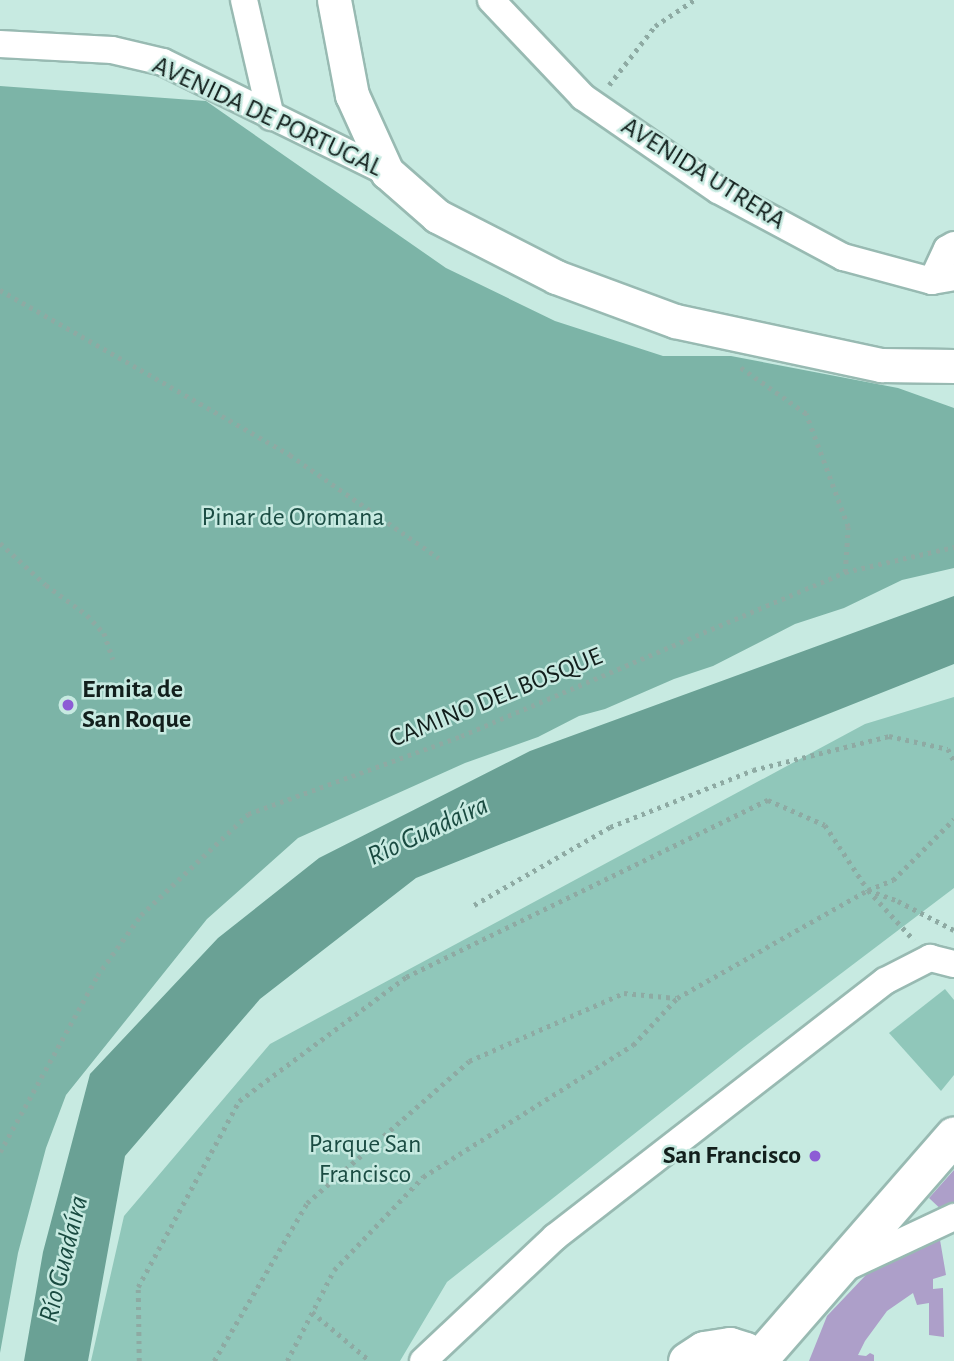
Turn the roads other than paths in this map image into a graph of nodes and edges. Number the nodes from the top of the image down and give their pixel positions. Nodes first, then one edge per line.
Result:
1 (244, 0) edge
2 (334, 0) edge
3 (491, 0) edge
4 (0, 44) edge
5 (271, 117) junction
6 (387, 172) junction
7 (954, 244) edge
8 (943, 279) edge
9 (954, 366) edge
10 (942, 961) edge
11 (954, 1135) edge
12 (954, 1217) edge
13 (835, 1273) junction
14 (759, 1360) edge
15 (423, 1361) edge
16 (687, 1361) edge

1 - 5 street
2 - 6 street
3 - 8 street, AVENIDA UTRERA
4 - 5 street, AVENIDA DE PORTUGAL
5 - 6 street, AVENIDA DE PORTUGAL
6 - 9 street, AVENIDA DE PORTUGAL
7 - 8 street
10 - 15 street
11 - 13 main road
12 - 13 street
13 - 14 main road
14 - 16 main road

